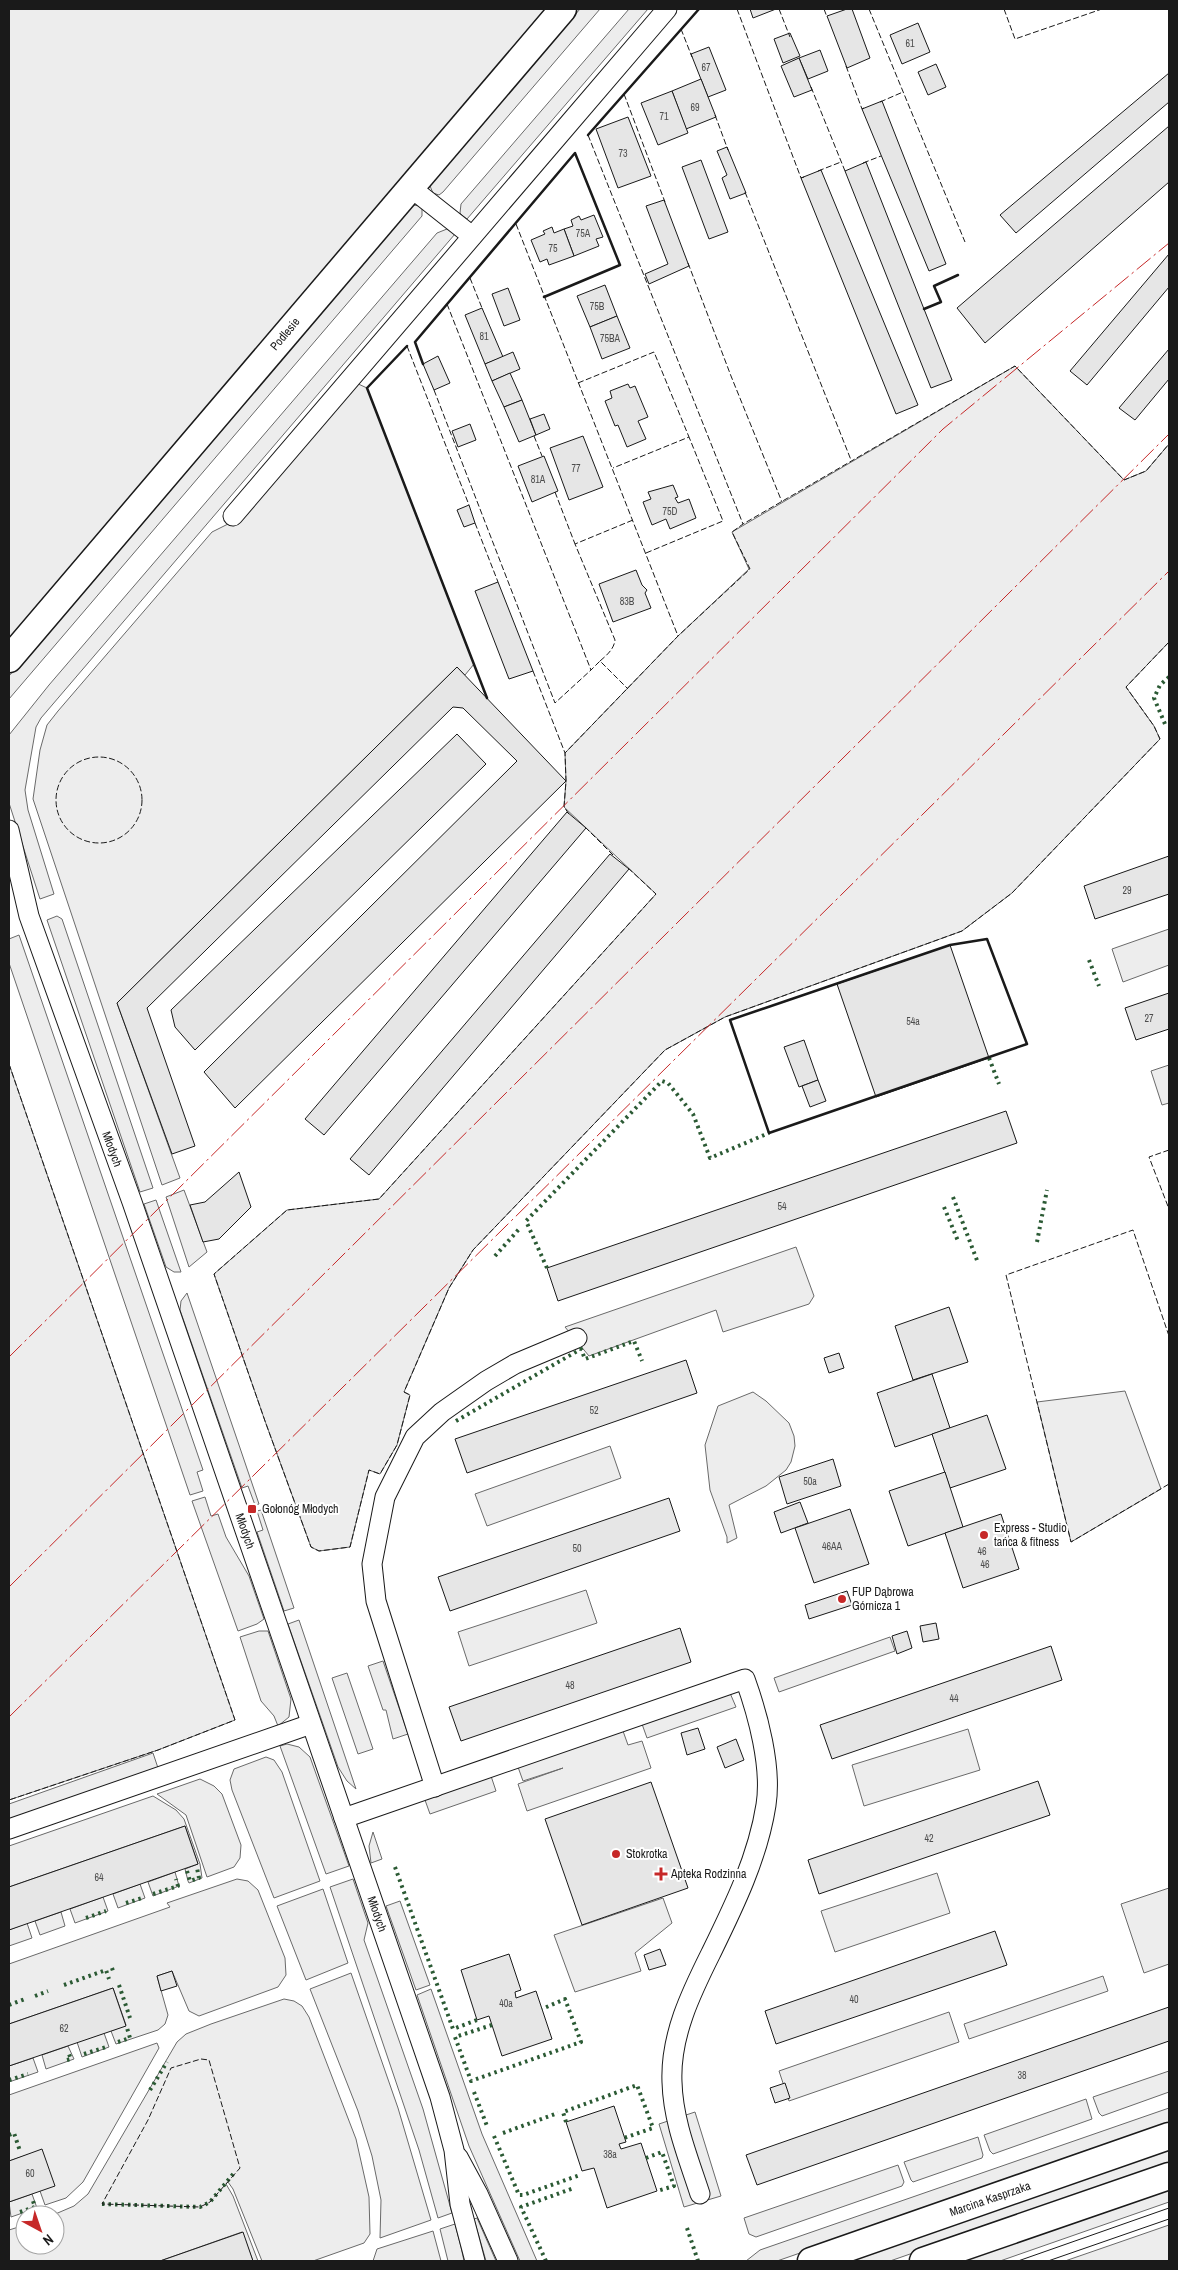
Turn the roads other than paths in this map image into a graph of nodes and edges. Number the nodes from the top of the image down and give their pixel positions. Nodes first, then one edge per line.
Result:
1 (563, 9) edge
2 (667, 9) edge
3 (410, 187) junction
4 (472, 236) junction
5 (233, 516) dead end
6 (9, 659) edge
7 (9, 830) edge
8 (9, 882) edge
9 (29, 916) junction
10 (577, 1338) dead end
11 (311, 1724) junction
12 (435, 1786) junction
13 (344, 1818) junction
14 (9, 1829) edge
15 (1169, 2136) edge
16 (454, 2150) junction
17 (1169, 2176) edge
18 (700, 2194) dead end
19 (475, 2261) edge
20 (508, 2261) edge
21 (811, 2261) edge
22 (922, 2261) edge

1 - 3 street, Podlesie
2 - 4 street
3 - 4 street
3 - 6 street, Podlesie
4 - 5 street
7 - 9 street, Młodych
8 - 9 street, Młodych
9 - 11 street, Młodych
10 - 12 street
11 - 13 street, Młodych
11 - 14 street
12 - 13 street
12 - 18 street
13 - 16 street, Młodych
15 - 21 street, Marcina Kasprzaka
16 - 19 street, Młodych
16 - 20 street, Młodych
17 - 22 street

